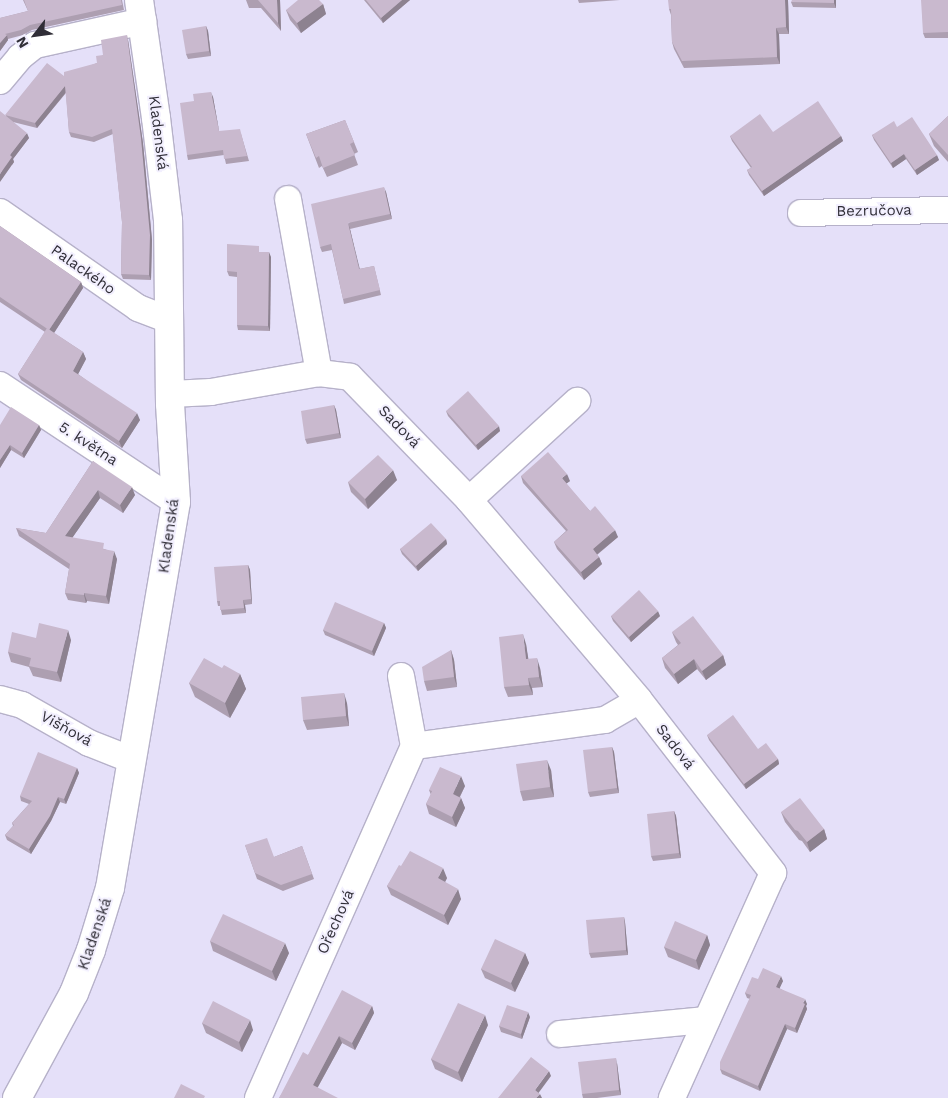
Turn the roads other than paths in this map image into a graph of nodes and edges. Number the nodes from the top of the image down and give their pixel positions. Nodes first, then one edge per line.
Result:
1 (141, 10) edge
2 (0, 81) edge
3 (288, 200) dead end
4 (948, 210) edge
5 (0, 212) edge
6 (801, 213) dead end
7 (169, 320) junction
8 (319, 373) junction
9 (0, 386) edge
10 (171, 394) junction
11 (577, 400) dead end
12 (470, 500) junction
13 (176, 502) junction
14 (401, 676) dead end
15 (0, 699) edge
16 (639, 700) junction
17 (414, 746) junction
18 (132, 760) junction
19 (706, 1020) junction
20 (560, 1034) dead end
21 (17, 1098) edge
22 (258, 1098) edge
23 (672, 1098) edge

1 - 2 street
1 - 7 street, Kladenská
3 - 8 street
4 - 6 street, Bezručova
5 - 7 street, Palackého
7 - 10 street, Kladenská
8 - 10 street, Sadová
8 - 12 street, Sadová
9 - 13 street, 5. května
10 - 13 street, Kladenská
11 - 12 street
12 - 16 street, Sadová
13 - 18 street, Kladenská
14 - 17 street
15 - 18 street, Višňová
16 - 17 street
16 - 19 street, Sadová
17 - 22 street, Ořechová
18 - 21 street, Kladenská
19 - 20 street
19 - 23 street, Sadová

